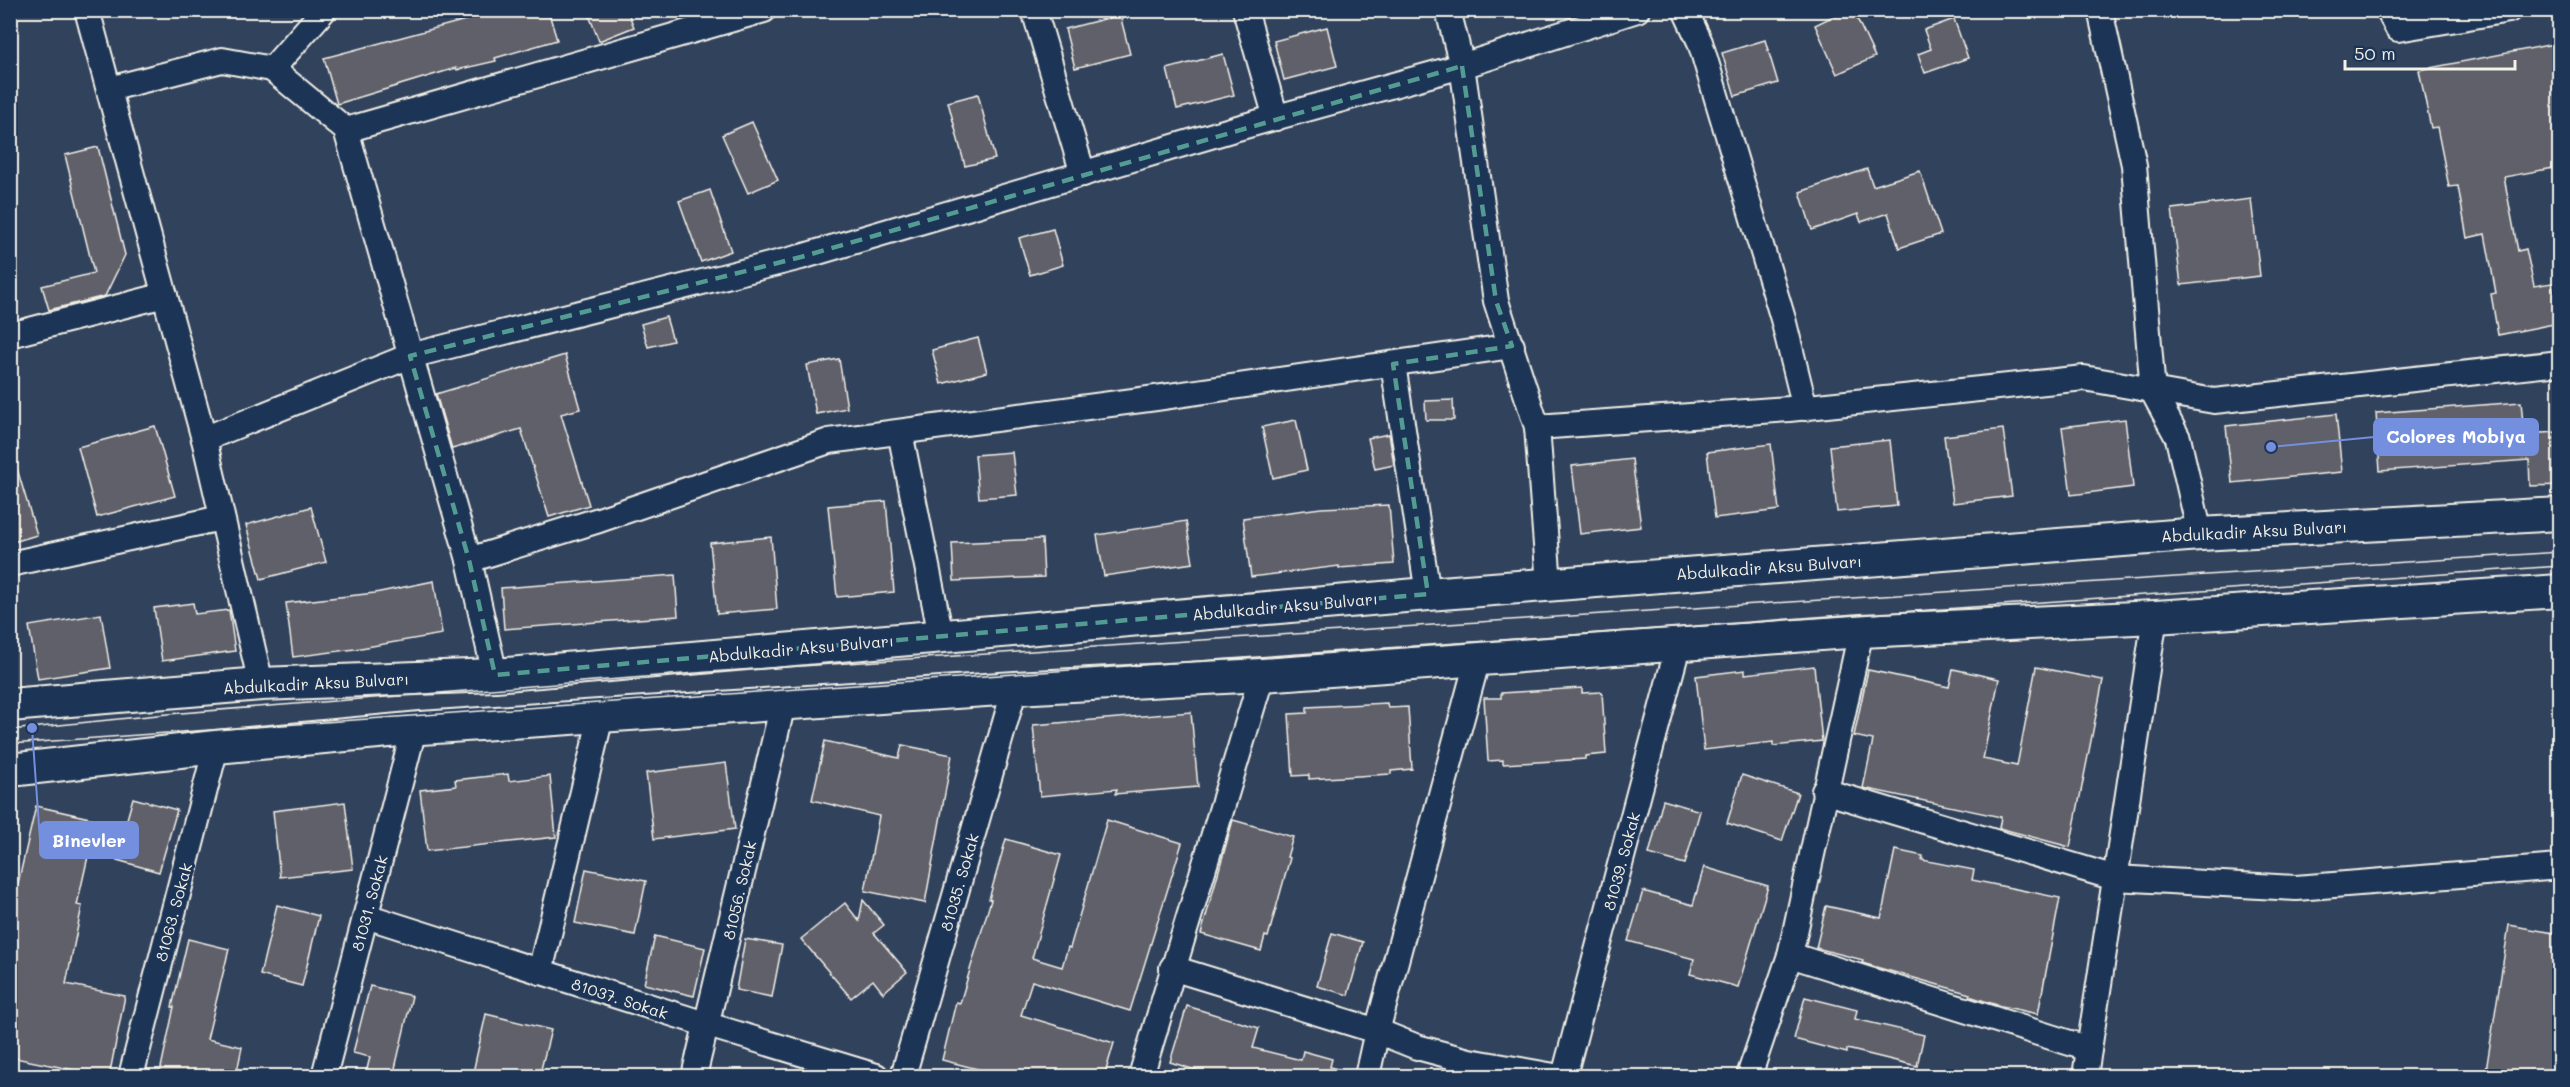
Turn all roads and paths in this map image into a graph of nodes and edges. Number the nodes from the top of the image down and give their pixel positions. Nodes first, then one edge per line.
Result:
1 (87, 10) edge
2 (324, 10) edge
3 (764, 10) edge
4 (1034, 10) edge
5 (1245, 10) edge
6 (1448, 10) edge
7 (1637, 10) edge
8 (1685, 10) edge
9 (2100, 10) edge
10 (2388, 10) edge
11 (2509, 10) edge
12 (739, 14) edge
13 (1462, 66) junction
14 (272, 69) junction
15 (109, 89) junction
16 (1276, 117) junction
17 (346, 130) junction
18 (1083, 174) junction
19 (165, 295) junction
20 (10, 334) edge
21 (1512, 346) junction
22 (410, 356) junction
23 (2559, 363) edge
24 (1393, 364) junction
25 (2153, 392) junction
26 (1805, 408) junction
27 (1537, 427) junction
28 (900, 432) junction
29 (204, 439) junction
30 (2559, 514) edge
31 (221, 518) junction
32 (2200, 534) junction
33 (469, 560) junction
34 (10, 564) edge
35 (1549, 584) junction
36 (2559, 591) edge
37 (1428, 594) junction
38 (2155, 617) junction
39 (1861, 631) junction
40 (941, 636) junction
41 (1678, 646) junction
42 (1478, 658) junction
43 (495, 675) junction
44 (1262, 675) junction
45 (261, 684) junction
46 (1014, 688) junction
47 (783, 704) junction
48 (10, 705) edge
49 (601, 716) junction
50 (414, 729) junction
51 (216, 747) junction
52 (10, 770) edge
53 (1824, 791) junction
54 (2559, 867) edge
55 (2115, 878) junction
56 (366, 916) junction
57 (1790, 955) junction
58 (1172, 968) junction
59 (540, 972) junction
60 (708, 1025) junction
61 (1377, 1031) junction
62 (2090, 1048) junction
63 (130, 1077) edge
64 (324, 1077) edge
65 (694, 1077) edge
66 (876, 1077) edge
67 (903, 1077) edge
68 (1141, 1077) edge
69 (1367, 1077) edge
70 (1554, 1077) edge
71 (1564, 1077) edge
72 (1749, 1077) edge
73 (2085, 1077) edge

1 - 15 street
2 - 14 street
3 - 12 street
4 - 18 street
5 - 16 street
6 - 13 street
7 - 13 street
8 - 26 street
9 - 25 street
10 - 11 street
12 - 17 street
13 - 16 street
13 - 21 street
14 - 15 street
14 - 17 street
15 - 19 street
16 - 18 street
17 - 22 street
18 - 22 street
19 - 20 street
19 - 29 street
21 - 24 street
21 - 27 street
22 - 29 street
22 - 33 street
23 - 25 street
24 - 28 street
24 - 37 street
25 - 26 street
25 - 32 street
26 - 27 street
27 - 35 street
28 - 33 street
28 - 40 street
29 - 31 street
30 - 32 main road, Abdulkadir Aksu Bulvarı
31 - 34 street
31 - 45 street
32 - 35 main road, Abdulkadir Aksu Bulvarı
33 - 43 street
35 - 37 main road, Abdulkadir Aksu Bulvarı
36 - 38 main road
37 - 40 main road, Abdulkadir Aksu Bulvarı
38 - 39 main road
38 - 55 street
39 - 41 main road
39 - 53 street
40 - 43 main road, Abdulkadir Aksu Bulvarı
41 - 42 main road
41 - 71 street, 81039. Sokak
42 - 44 main road
42 - 61 street
43 - 45 main road, Abdulkadir Aksu Bulvarı
44 - 46 main road
44 - 58 street
45 - 48 main road, Abdulkadir Aksu Bulvarı
46 - 47 main road
46 - 67 street, 81035. Sokak
47 - 49 main road
47 - 60 street, 81056. Sokak
49 - 50 main road
49 - 59 street
50 - 51 main road
50 - 56 street, 81031. Sokak
51 - 52 main road
51 - 63 street, 81063. Sokak
53 - 55 street
53 - 57 street
54 - 55 street
55 - 62 street
56 - 59 street, 81037. Sokak
56 - 64 street, 81031. Sokak
57 - 62 street
57 - 72 street
58 - 61 street
58 - 68 street
59 - 60 street, 81037. Sokak
60 - 65 street, 81056. Sokak
60 - 66 street, 81037. Sokak
61 - 69 street
61 - 70 street
62 - 73 street

